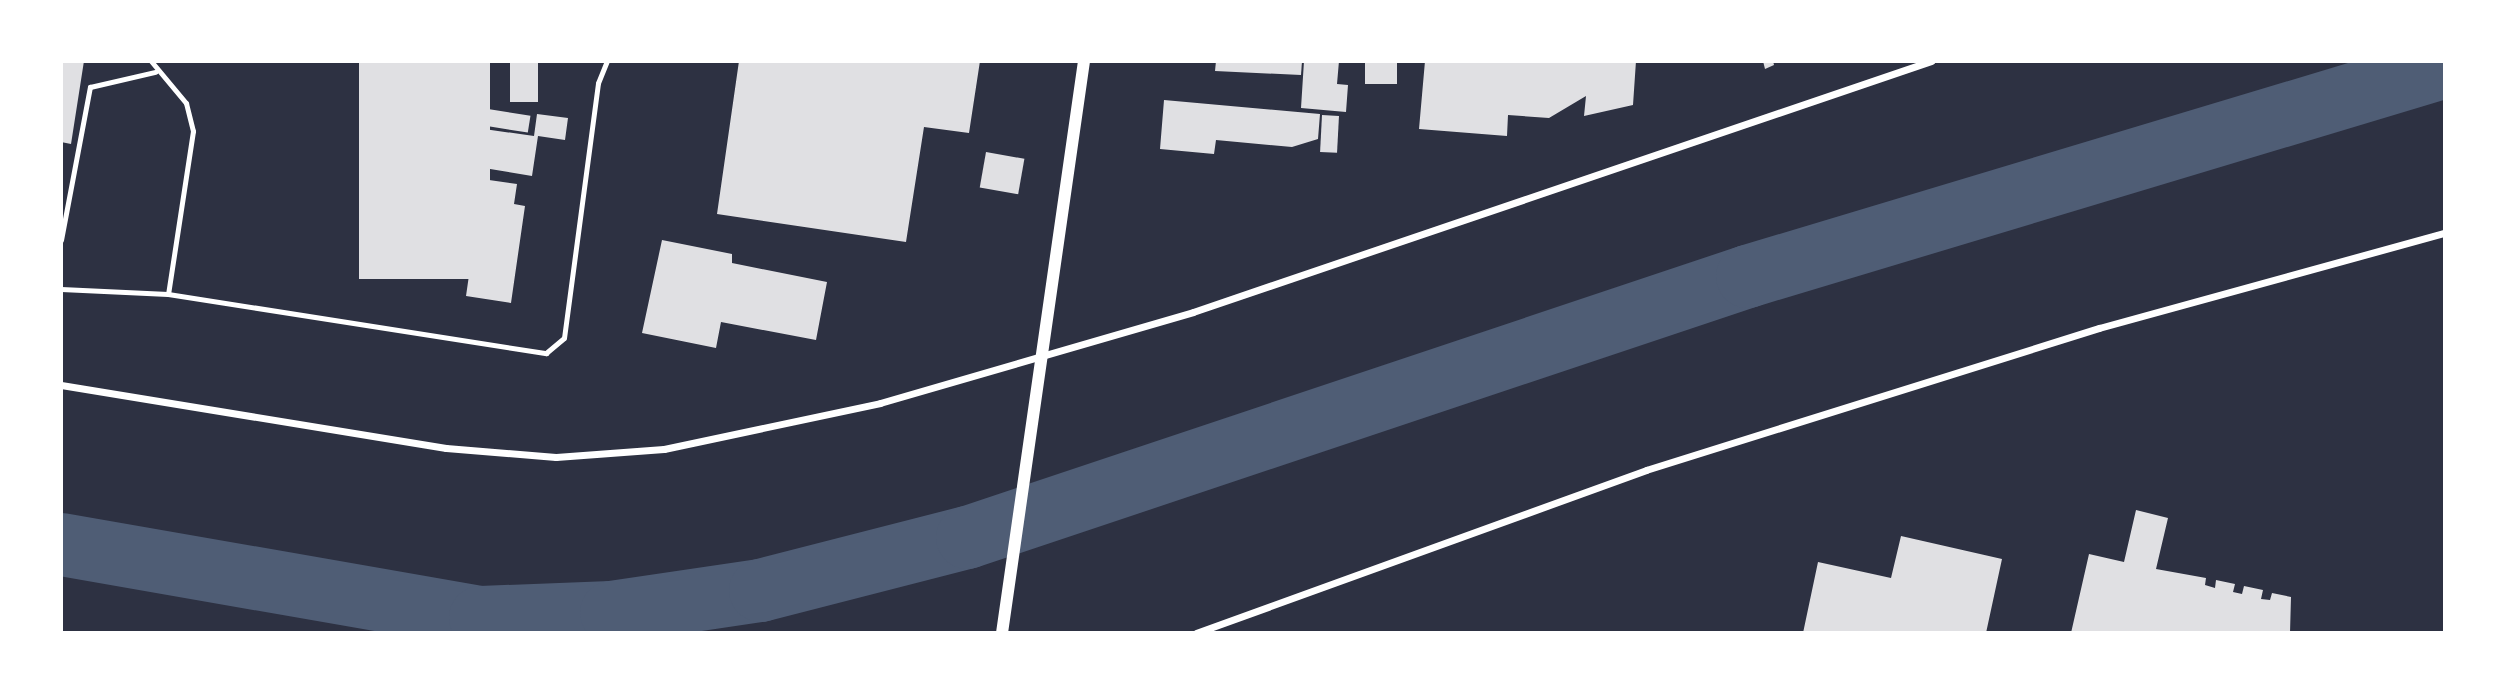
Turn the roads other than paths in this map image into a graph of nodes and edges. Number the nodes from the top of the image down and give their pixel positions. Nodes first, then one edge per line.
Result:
1 (151, 61) edge
2 (607, 61) edge
3 (1084, 61) edge
4 (1931, 61) edge
5 (155, 72) junction
6 (2445, 233) edge
7 (61, 240) edge
8 (61, 289) edge
9 (168, 294) junction
10 (1039, 353) junction
11 (61, 386) edge
12 (1002, 633) edge
13 (1196, 633) edge

1 - 5 lane
2 - 9 lane
3 - 10 street
4 - 10 street
5 - 7 lane
5 - 9 lane
6 - 13 street
8 - 9 lane
10 - 11 street
10 - 12 street

